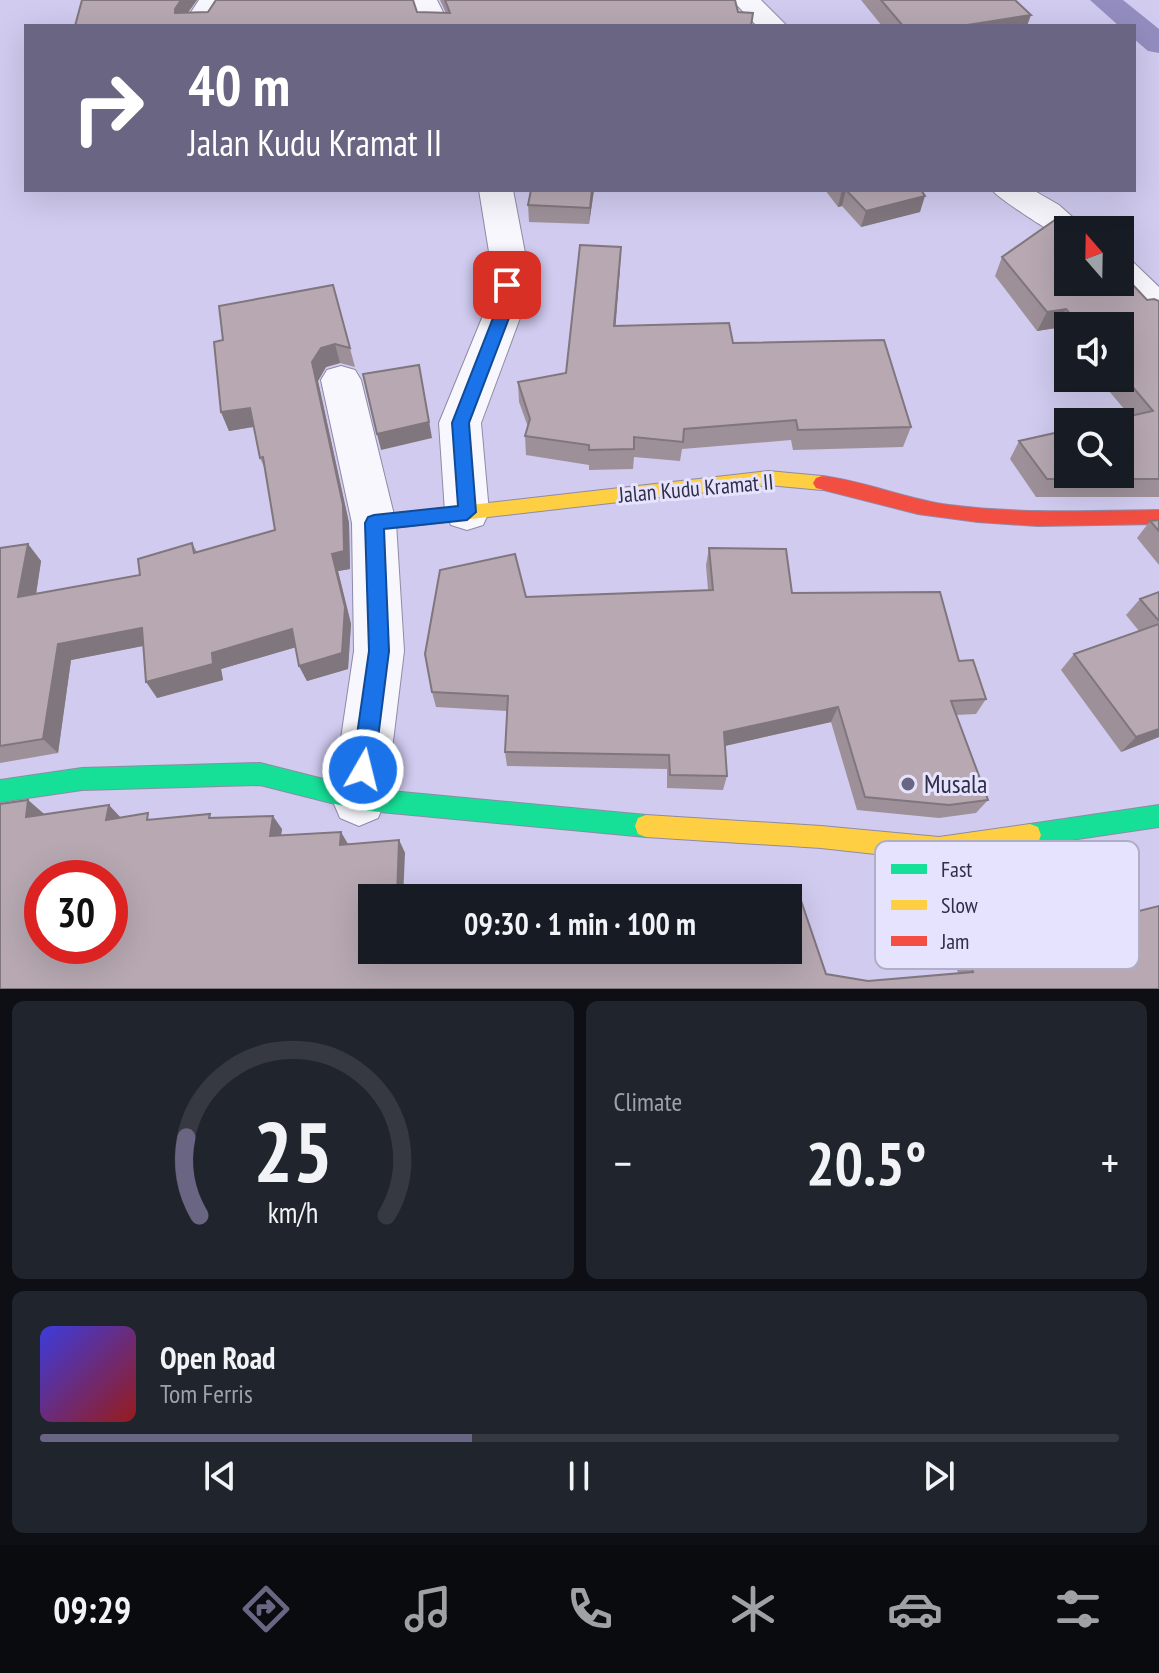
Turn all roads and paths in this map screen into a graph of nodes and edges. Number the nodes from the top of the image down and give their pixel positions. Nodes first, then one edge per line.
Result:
1 (214, 0) edge
2 (424, 0) edge
3 (745, 0) edge
4 (197, 24) edge
5 (435, 24) edge
6 (771, 24) edge
7 (496, 192) edge
8 (1012, 192) edge
9 (1054, 217) edge
10 (1134, 284) edge
11 (1159, 308) edge
12 (341, 380) dead end
13 (467, 512) junction
14 (1159, 517) edge
15 (374, 523) junction
16 (0, 791) edge
17 (359, 799) junction
18 (1155, 825) edge
19 (1011, 841) edge
20 (875, 842) edge

1 - 4 street
2 - 5 street
3 - 6 street
7 - 13 street
8 - 9 street
10 - 11 street
12 - 15 street
13 - 14 street, Jalan Kudu Kramat II
13 - 15 street, Jalan Kudu Kramat II
15 - 17 street
16 - 17 street
17 - 20 street
18 - 19 street

